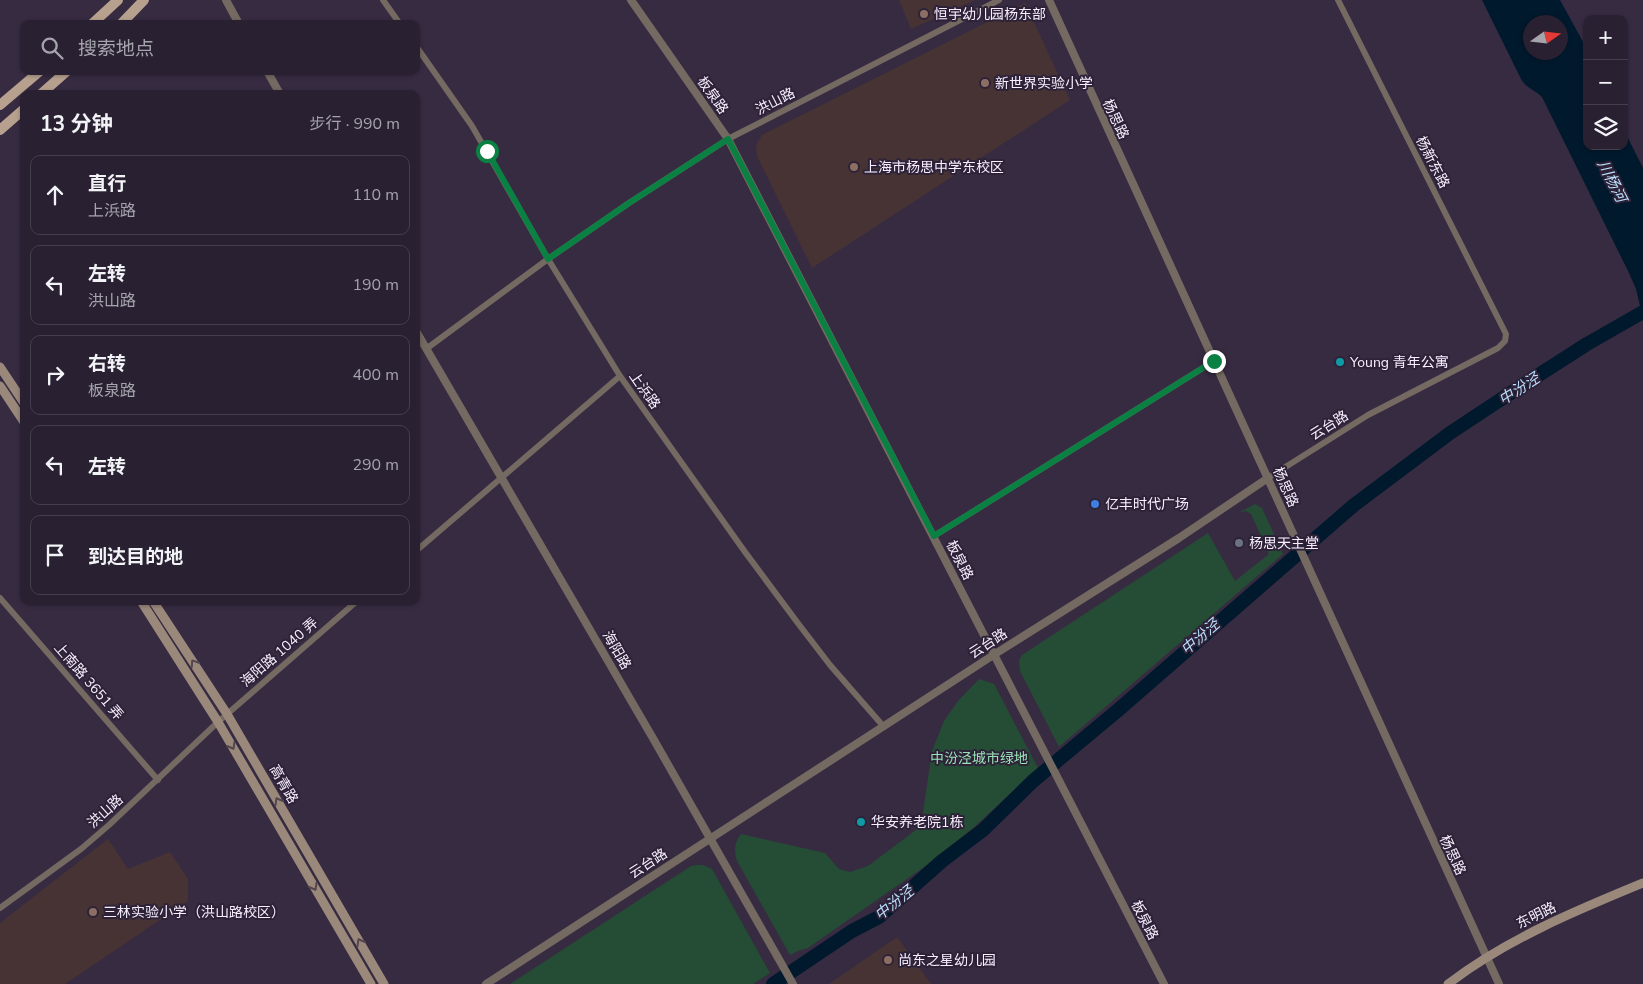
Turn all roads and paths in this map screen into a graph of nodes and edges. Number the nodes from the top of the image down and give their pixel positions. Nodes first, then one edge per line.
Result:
1 (118, 0) edge
2 (144, 0) edge
3 (226, 0) edge
4 (383, 0) edge
5 (631, 0) edge
6 (999, 0) edge
7 (1049, 0) edge
8 (1338, 0) edge
9 (96, 20) edge
10 (125, 20) edge
11 (237, 20) edge
12 (397, 20) edge
13 (420, 52) edge
14 (35, 75) edge
15 (62, 75) edge
16 (269, 75) edge
17 (46, 90) edge
18 (278, 90) edge
19 (0, 105) edge
20 (20, 112) edge
21 (0, 130) edge
22 (728, 139) junction
23 (548, 259) junction
24 (1506, 334) joint
25 (420, 338) edge
26 (426, 349) junction
27 (1214, 361) junction
28 (0, 367) edge
29 (620, 376) junction
30 (0, 386) edge
31 (20, 397) edge
32 (20, 416) edge
33 (502, 477) junction
34 (1268, 478) junction
35 (934, 536) junction
36 (420, 547) edge
37 (0, 598) edge
38 (144, 605) edge
39 (156, 605) edge
40 (352, 605) edge
41 (995, 654) junction
42 (227, 714) junction
43 (218, 722) junction
44 (884, 727) junction
45 (158, 780) junction
46 (709, 838) junction
47 (1643, 883) edge
48 (0, 908) edge
49 (1487, 957) junction
50 (371, 984) edge
51 (384, 984) edge
52 (486, 984) edge
53 (793, 984) edge
54 (1164, 984) edge
55 (1448, 984) edge
56 (1498, 984) edge

1 - 9 main road
2 - 10 main road
3 - 11 street
4 - 12 street
5 - 22 street, 板泉路
6 - 22 street, 洪山路
7 - 27 street, 杨思路
8 - 24 street, 杨新东路
13 - 23 street, 上浜路
14 - 19 main road
15 - 17 main road
16 - 18 street
20 - 21 main road
22 - 23 street, 洪山路
22 - 35 street, 板泉路
23 - 26 street, 洪山路
23 - 29 street, 上浜路
24 - 34 street, 云台路
25 - 26 street, 海阳路
26 - 33 street, 海阳路
27 - 34 street, 杨思路
27 - 35 street
28 - 31 main road
29 - 33 street
29 - 44 street, 上浜路
30 - 32 main road
33 - 36 street
33 - 46 street, 海阳路
34 - 41 street, 云台路
34 - 49 street, 杨思路
35 - 41 street, 板泉路
37 - 45 street, 上南路 3651 弄
38 - 43 main road, 高青路
42 -> 39 main road, 高青路
40 - 42 street, 海阳路 1040 弄
41 - 44 street, 云台路
41 - 54 street, 板泉路
42 - 43 street, 海阳路 1040 弄
51 -> 42 main road, 高青路
43 - 45 street, 洪山路
43 -> 50 main road, 高青路
44 - 46 street, 云台路
45 - 48 street, 洪山路
46 - 52 street, 云台路
46 - 53 street, 海阳路
47 - 49 main road, 东明路
49 - 55 main road, 东明路
49 - 56 street, 杨思路

